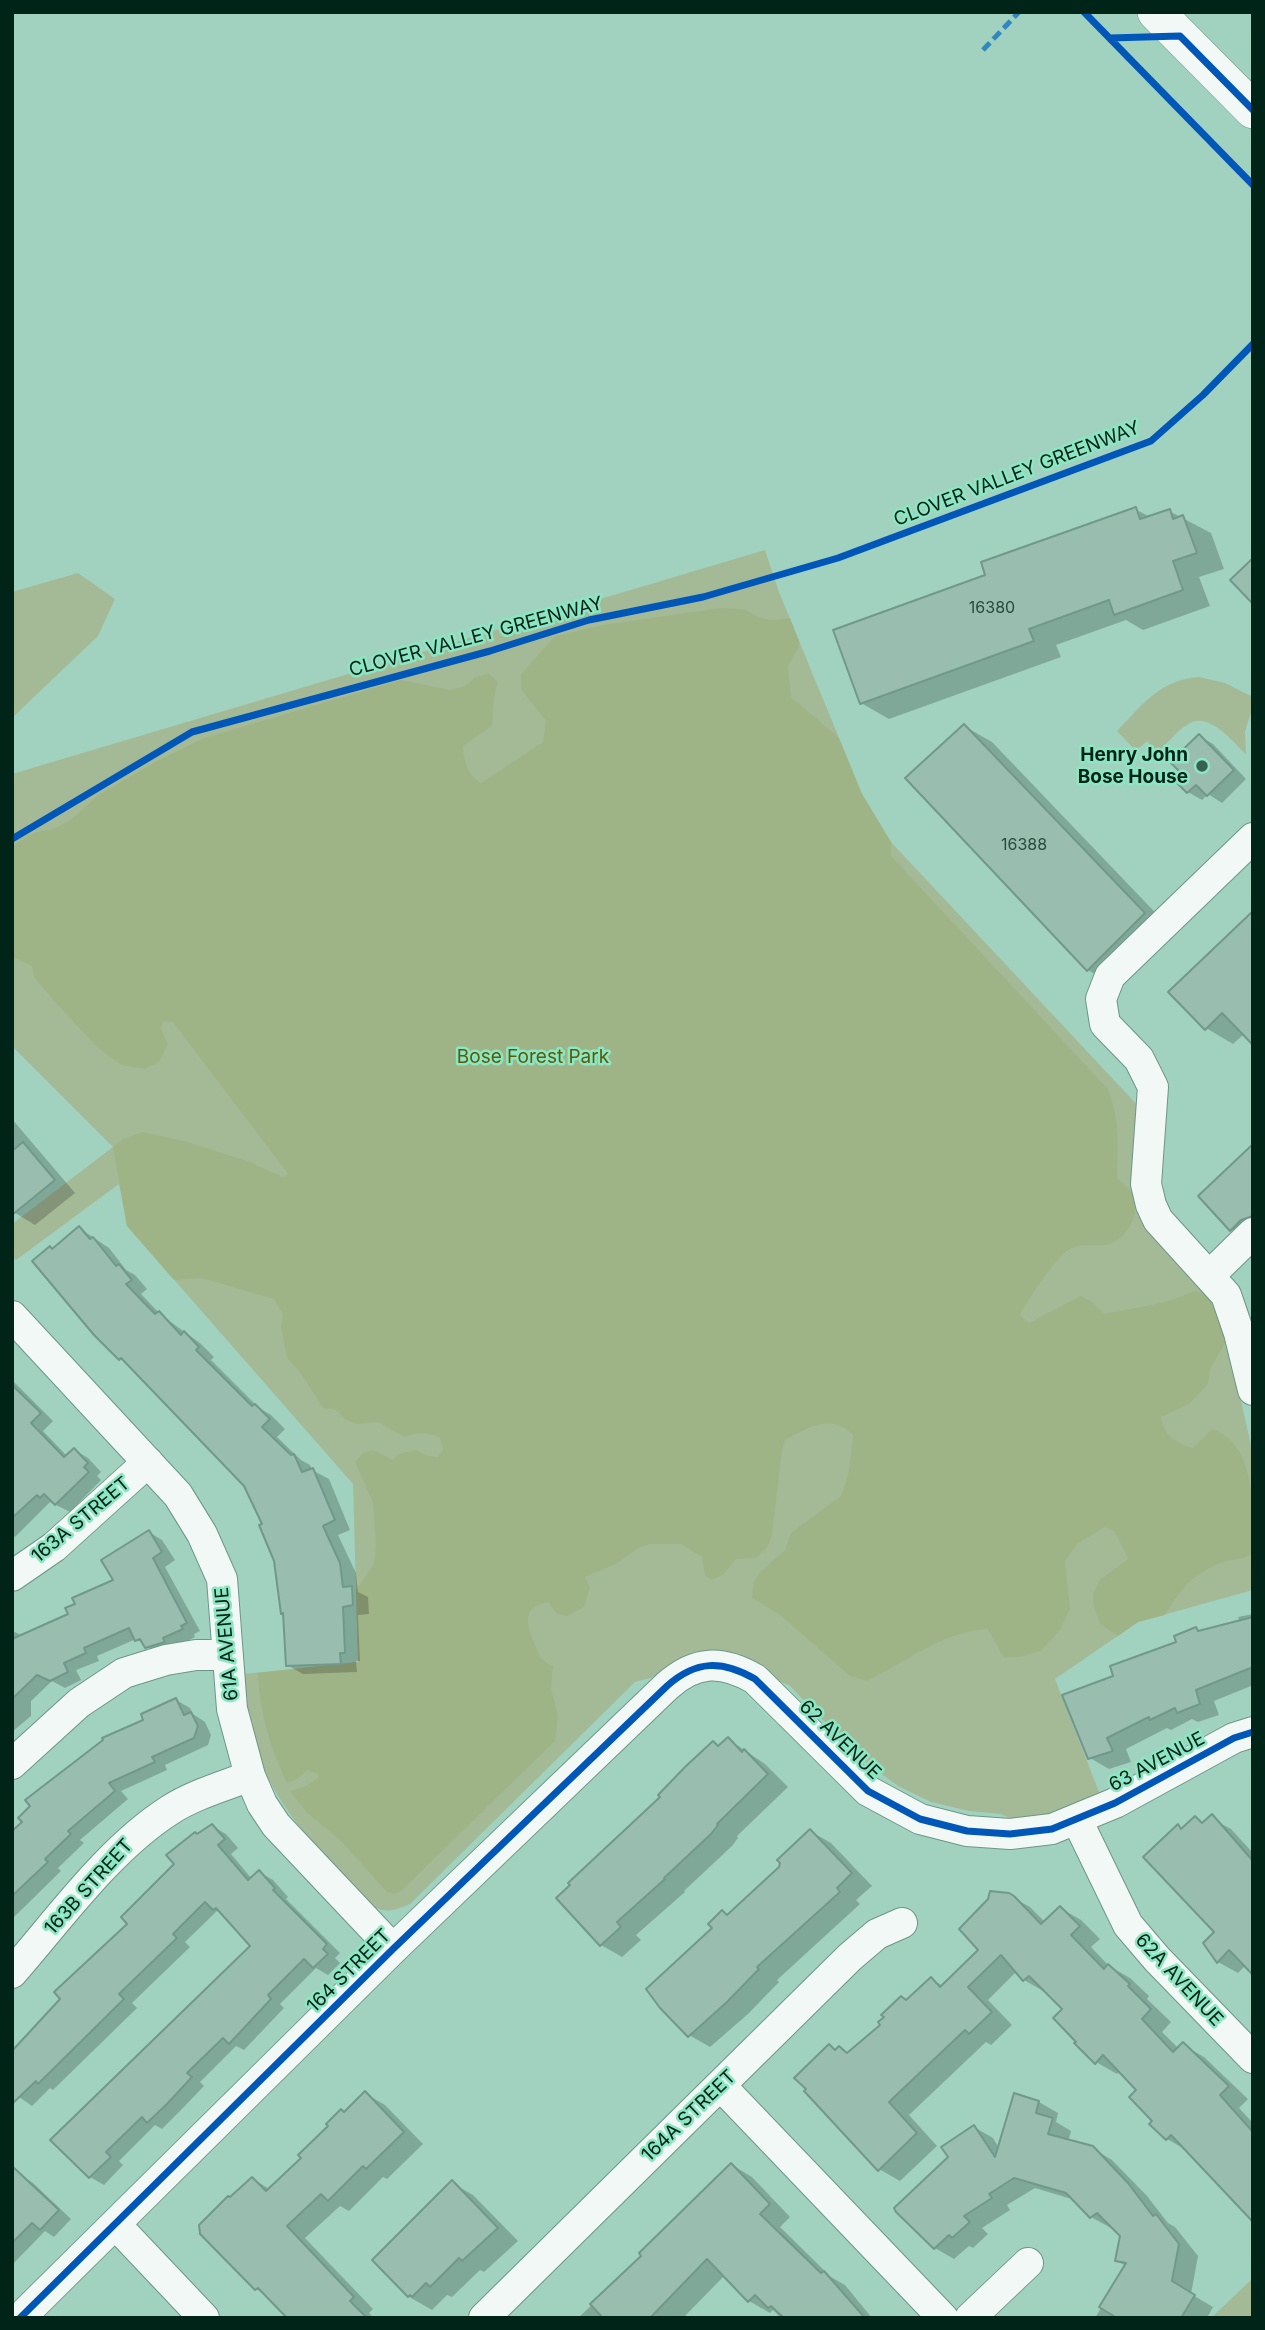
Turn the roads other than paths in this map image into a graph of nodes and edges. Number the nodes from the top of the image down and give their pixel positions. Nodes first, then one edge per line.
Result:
1 (1156, 12) edge
2 (1253, 110) edge
3 (1253, 838) edge
4 (1253, 1233) edge
5 (1210, 1275) junction
6 (12, 1317) edge
7 (1253, 1390) edge
8 (148, 1462) junction
9 (12, 1576) edge
10 (228, 1655) junction
11 (712, 1665) joint
12 (1253, 1732) edge
13 (12, 1764) edge
14 (250, 1776) junction
15 (1077, 1820) junction
16 (902, 1923) dead end
17 (393, 1949) junction
18 (12, 1973) edge
19 (1253, 2058) edge
20 (720, 2085) junction
21 (116, 2225) junction
22 (1028, 2263) dead end
23 (20, 2318) edge
24 (204, 2318) edge
25 (484, 2318) edge
26 (943, 2318) edge
27 (970, 2318) edge

1 - 2 main road
3 - 5 street
4 - 5 street
5 - 7 street
6 - 8 street, 61A AVENUE
8 - 9 street, 163A STREET
8 - 10 street, 61A AVENUE
10 - 13 street
10 - 14 street, 61A AVENUE
11 - 15 street, 62 AVENUE
11 - 17 street, 164 STREET
12 - 15 street, 63 AVENUE
14 - 17 street, 61A AVENUE
14 - 18 street, 163B STREET
15 - 19 street, 62A AVENUE
16 - 20 street, 164A STREET
17 - 21 street, 164 STREET
20 - 25 street, 164A STREET
20 - 26 street
21 - 23 street, 164 STREET
21 - 24 street
22 - 27 street

